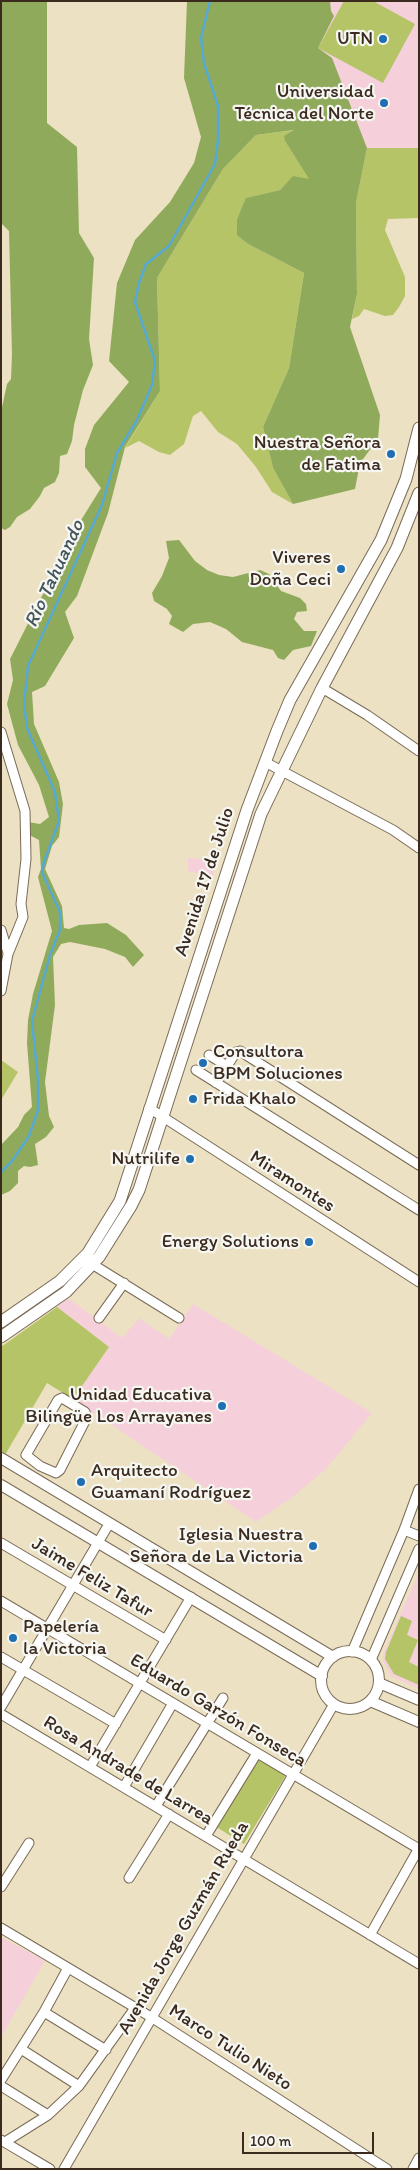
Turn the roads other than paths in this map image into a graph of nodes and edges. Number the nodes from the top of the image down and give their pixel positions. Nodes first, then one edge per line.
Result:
1 (419, 428) edge
2 (419, 493) edge
3 (322, 688) junction
4 (1, 732) edge
5 (419, 751) edge
6 (265, 762) junction
7 (281, 772) junction
8 (419, 848) edge
9 (1, 930) edge
10 (8, 954) junction
11 (1, 991) edge
12 (209, 1055) dead end
13 (227, 1066) junction
14 (196, 1070) dead end
15 (216, 1083) junction
16 (149, 1108) junction
17 (161, 1116) junction
18 (419, 1165) edge
19 (419, 1210) edge
20 (92, 1264) junction
21 (419, 1282) edge
22 (124, 1284) junction
23 (99, 1318) dead end
24 (179, 1318) dead end
25 (1, 1322) edge
26 (1, 1337) edge
27 (1, 1458) edge
28 (40, 1466) junction
29 (34, 1478) junction
30 (2, 1488) edge
31 (419, 1489) edge
32 (109, 1524) junction
33 (404, 1530) junction
34 (419, 1536) edge
35 (99, 1542) junction
36 (1, 1543) edge
37 (419, 1549) edge
38 (73, 1585) junction
39 (191, 1597) junction
40 (1, 1600) edge
41 (48, 1628) junction
42 (166, 1640) junction
43 (352, 1652) junction
44 (1, 1656) edge
45 (333, 1657) junction
46 (371, 1660) junction
47 (23, 1670) junction
48 (322, 1676) junction
49 (140, 1683) junction
50 (379, 1683) junction
51 (223, 1698) dead end
52 (419, 1700) edge
53 (370, 1701) junction
54 (173, 1703) junction
55 (334, 1704) junction
56 (1, 1706) edge
57 (1, 1714) edge
58 (419, 1722) edge
59 (116, 1724) junction
60 (207, 1724) junction
61 (257, 1753) junction
62 (90, 1767) junction
63 (293, 1775) junction
64 (124, 1788) junction
65 (156, 1806) junction
66 (169, 1814) junction
67 (206, 1836) junction
68 (29, 1842) dead end
69 (419, 1849) edge
70 (244, 1858) junction
71 (129, 1878) dead end
72 (1, 1887) edge
73 (1, 1928) edge
74 (370, 1935) junction
75 (419, 1964) edge
76 (68, 1968) junction
77 (134, 2008) junction
78 (44, 2012) junction
79 (151, 2017) junction
80 (21, 2049) junction
81 (106, 2050) junction
82 (1, 2080) edge
83 (1, 2086) edge
84 (79, 2086) junction
85 (48, 2115) junction
86 (3, 2141) edge
87 (419, 2158) edge
88 (50, 2169) edge
89 (64, 2169) edge
90 (387, 2169) edge
91 (413, 2169) edge

1 - 6 main road, Avenida 17 de Julio
2 - 3 main road, Avenida 17 de Julio
3 - 5 street
3 - 7 main road, Avenida 17 de Julio
4 - 10 street
6 - 7 street
6 - 16 main road, Avenida 17 de Julio
7 - 8 street
7 - 17 main road, Avenida 17 de Julio
9 - 10 street
10 - 11 street
12 - 13 street
13 - 15 street
13 - 18 street
14 - 15 street
15 - 19 street
16 - 17 street, Miramontes
16 - 25 main road, Avenida 17 de Julio
17 - 20 main road, Avenida 17 de Julio
17 - 21 street, Miramontes
20 - 22 street
20 - 26 main road, Avenida 17 de Julio
22 - 23 street
22 - 24 street
27 - 29 street
28 - 28 street
28 - 29 street
29 - 32 street
30 - 35 street
31 - 33 street
32 - 35 street
32 - 45 street
33 - 34 street
33 - 43 street
35 - 38 street
35 - 39 street
36 - 38 street, Jaime Feliz Tafur
37 - 46 street
38 - 41 street
38 - 42 street, Jaime Feliz Tafur
39 - 42 street
39 - 48 street
40 - 41 street, Eduardo Garzón Fonseca
41 - 47 street
41 - 49 street, Eduardo Garzón Fonseca
42 - 49 street
43 - 45 street
43 - 46 street
44 - 47 street
45 - 48 street
46 - 50 street
47 - 56 street
47 - 59 street
48 - 55 street
49 - 54 street, Eduardo Garzón Fonseca
49 - 59 street
50 - 52 street
50 - 53 street
51 - 60 street
53 - 55 street
53 - 58 street
54 - 60 street, Eduardo Garzón Fonseca
54 - 64 street
55 - 63 street, Avenida Jorge Guzmán Rueda
57 - 62 street, Rosa Andrade de Larrea
59 - 62 street
60 - 61 street, Eduardo Garzón Fonseca
60 - 65 street
61 - 63 street, Eduardo Garzón Fonseca
61 - 67 street
62 - 64 street, Rosa Andrade de Larrea
63 - 69 street, Eduardo Garzón Fonseca
63 - 70 street, Avenida Jorge Guzmán Rueda
64 - 65 street, Rosa Andrade de Larrea
65 - 66 street, Rosa Andrade de Larrea
66 - 67 street, Rosa Andrade de Larrea
66 - 71 street
67 - 70 street, Rosa Andrade de Larrea
68 - 72 street
69 - 74 street
70 - 74 street, Rosa Andrade de Larrea
70 - 79 street, Avenida Jorge Guzmán Rueda
73 - 76 street, Marco Tulio Nieto
74 - 75 street, Rosa Andrade de Larrea
76 - 77 street, Marco Tulio Nieto
76 - 78 street
77 - 79 street, Marco Tulio Nieto
77 - 81 street
78 - 80 street
78 - 81 street
79 - 89 street, Avenida Jorge Guzmán Rueda
79 - 90 street, Marco Tulio Nieto
80 - 82 street
80 - 84 street
81 - 84 street
83 - 85 street
84 - 85 street
85 - 86 street
86 - 88 street
87 - 91 street

